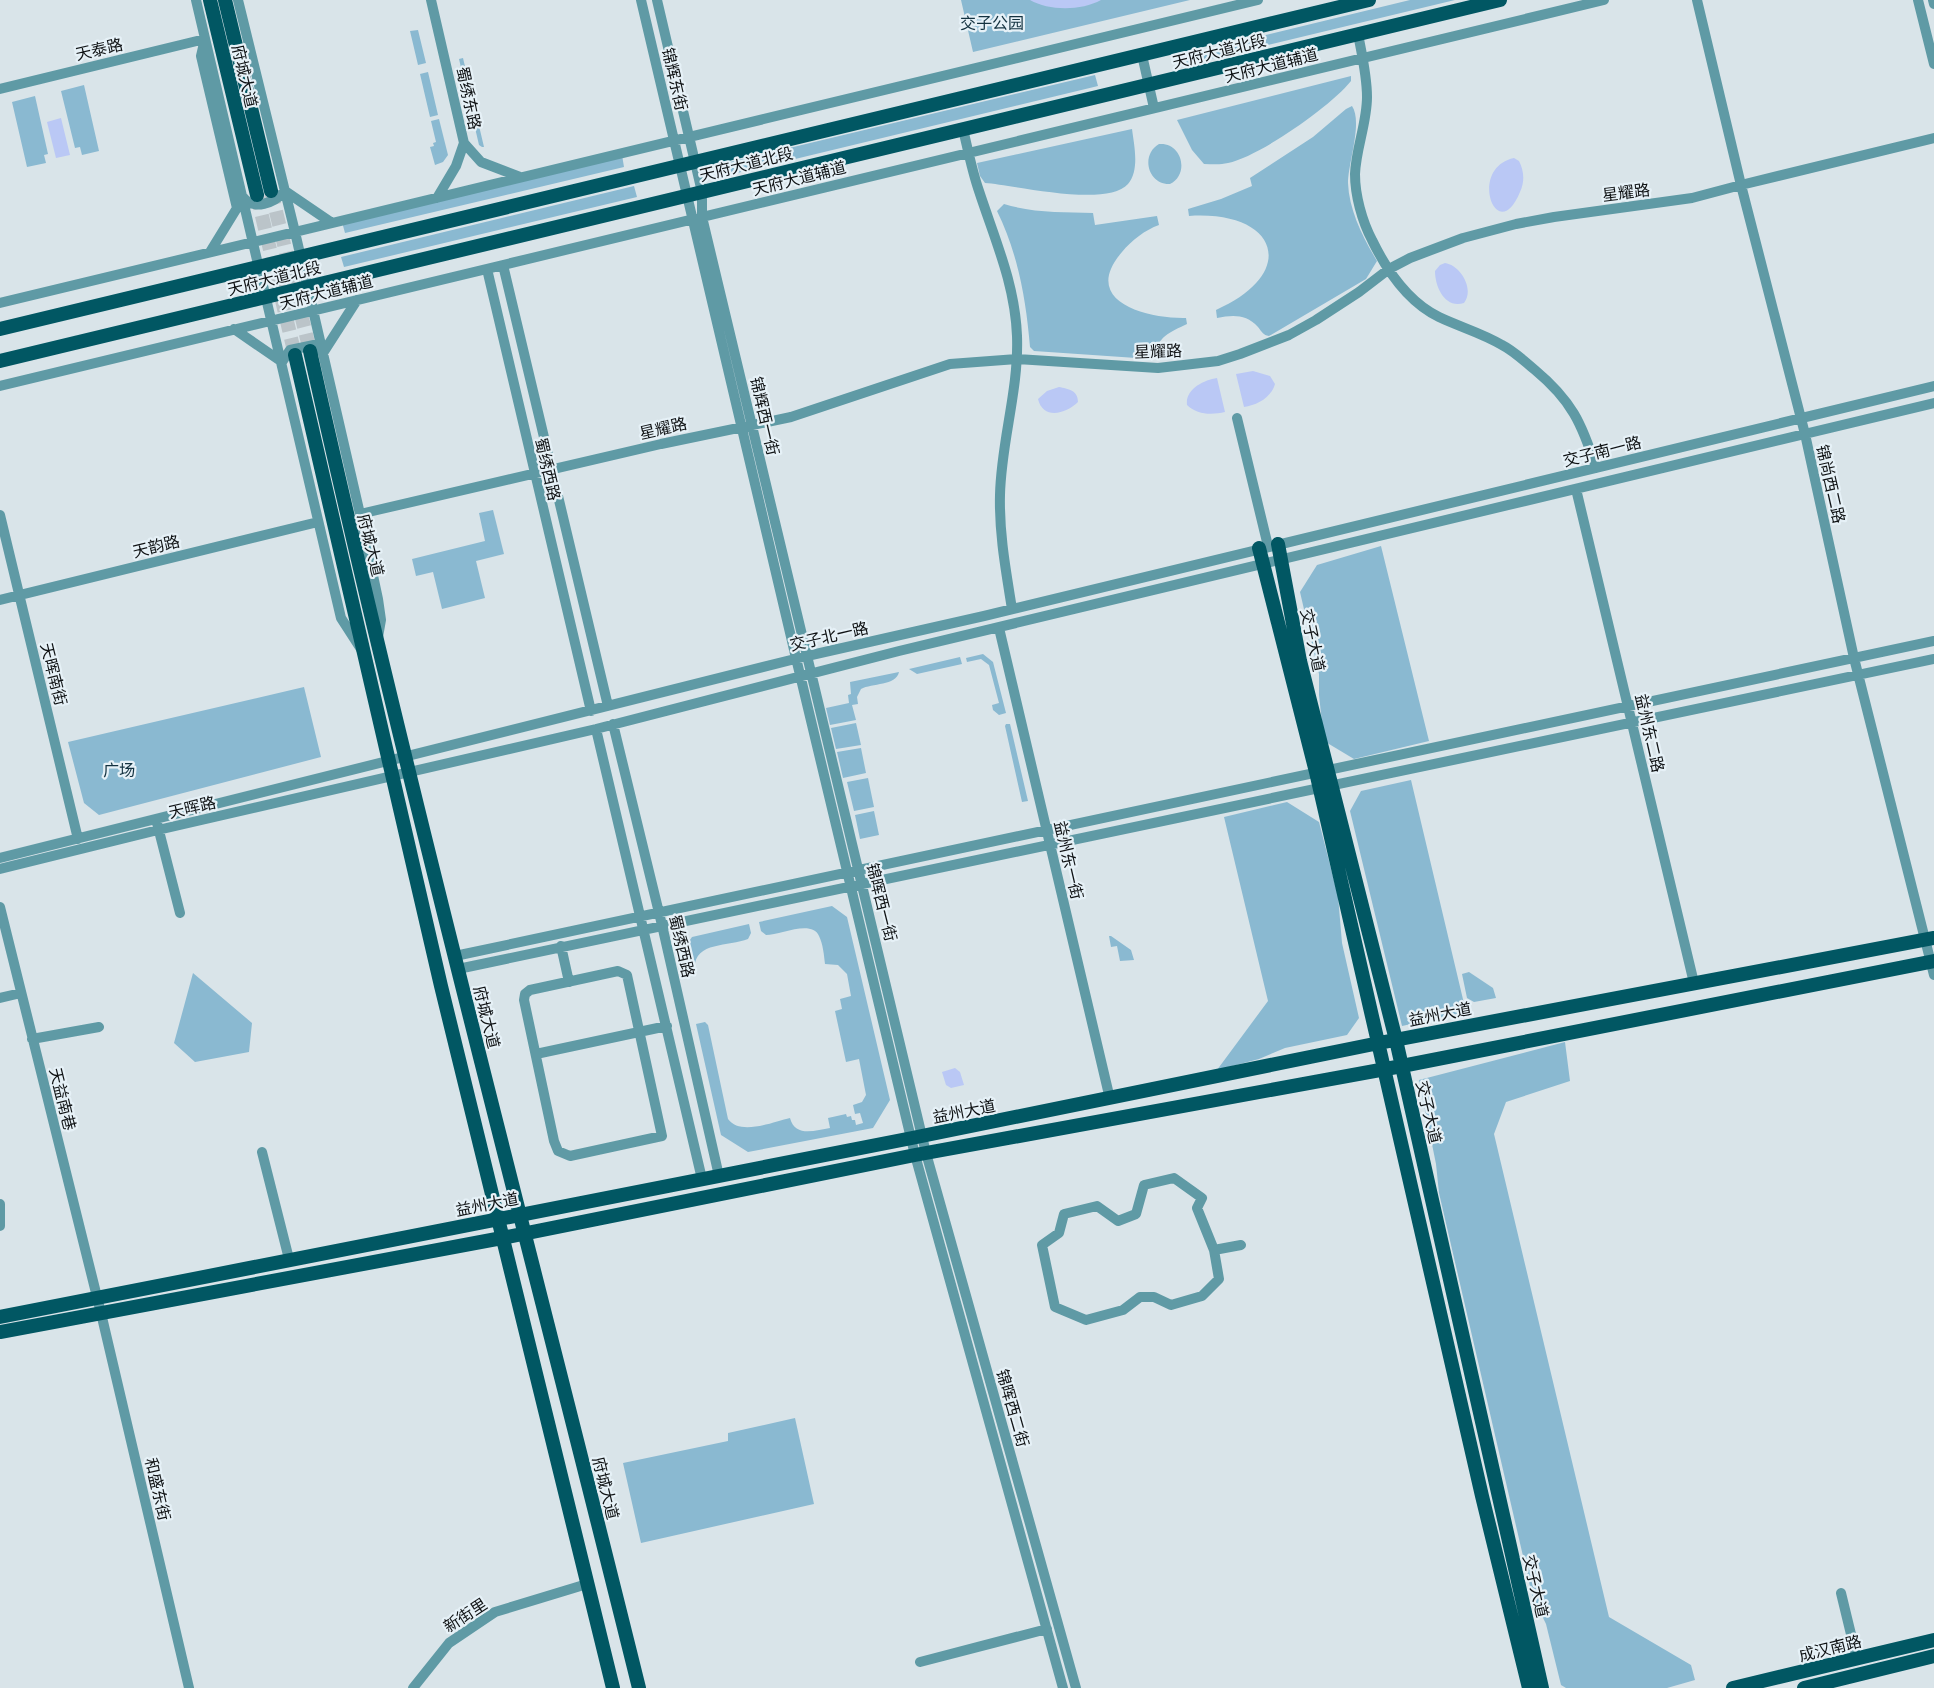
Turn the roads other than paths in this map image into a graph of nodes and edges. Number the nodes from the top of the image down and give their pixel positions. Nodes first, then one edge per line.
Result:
1 (196, 0) edge
2 (210, 0) edge
3 (225, 0) edge
4 (238, 0) edge
5 (431, 0) edge
6 (641, 0) edge
7 (657, 0) edge
8 (1258, 0) edge
9 (1369, 0) edge
10 (1500, 0) edge
11 (1604, 0) edge
12 (1696, 0) edge
13 (1918, 0) edge
14 (1358, 34) junction
15 (205, 39) junction
16 (1142, 55) junction
17 (1363, 58) junction
18 (1934, 64) edge
19 (1149, 84) junction
20 (0, 89) edge
21 (1154, 108) junction
22 (963, 129) junction
23 (689, 137) junction
24 (1934, 138) edge
25 (674, 141) junction
26 (464, 143) junction
27 (969, 153) junction
28 (695, 162) junction
29 (680, 166) junction
30 (520, 177) junction
31 (1741, 185) junction
32 (278, 191) junction
33 (702, 192) junction
34 (250, 196) junction
35 (686, 196) junction
36 (437, 198) junction
37 (697, 218) junction
38 (332, 223) junction
39 (294, 232) junction
40 (254, 242) junction
41 (210, 252) junction
42 (300, 257) junction
43 (503, 265) junction
44 (260, 267) junction
45 (487, 268) junction
46 (1389, 270) junction
47 (307, 287) junction
48 (267, 296) junction
49 (357, 300) junction
50 (0, 303) edge
51 (313, 310) junction
52 (272, 320) junction
53 (0, 329) edge
54 (234, 329) junction
55 (317, 352) junction
56 (295, 355) tunnel mouth
57 (1017, 359) junction
58 (0, 361) edge
59 (282, 362) junction
60 (0, 386) edge
61 (1934, 386) edge
62 (1934, 403) edge
63 (1238, 418) dead end
64 (1800, 418) junction
65 (747, 425) junction
66 (1804, 434) junction
67 (1596, 468) junction
68 (552, 471) junction
69 (534, 475) junction
70 (1576, 489) junction
71 (360, 514) junction
72 (0, 515) edge
73 (318, 522) junction
74 (1268, 546) junction
75 (1280, 559) junction
76 (1263, 564) junction
77 (18, 595) junction
78 (0, 600) edge
79 (1012, 609) junction
80 (999, 628) junction
81 (377, 640) junction
82 (1934, 641) edge
83 (363, 651) junction
84 (801, 657) junction
85 (1854, 658) junction
86 (1934, 659) edge
87 (1860, 675) junction
88 (806, 677) junction
89 (608, 706) junction
90 (1628, 706) junction
91 (591, 711) junction
92 (1632, 722) junction
93 (613, 724) junction
94 (596, 729) junction
95 (406, 757) junction
96 (388, 761) junction
97 (409, 772) junction
98 (1322, 772) junction
99 (392, 777) junction
100 (1325, 787) junction
101 (157, 825) junction
102 (1047, 830) junction
103 (78, 839) junction
104 (1050, 843) junction
105 (0, 858) edge
106 (0, 869) edge
107 (859, 870) junction
108 (847, 872) junction
109 (862, 883) junction
110 (851, 885) junction
111 (0, 907) edge
112 (658, 912) junction
113 (180, 913) dead end
114 (641, 916) junction
115 (662, 925) junction
116 (644, 928) junction
117 (1930, 939) edge
118 (561, 946) junction
119 (456, 962) junction
120 (1933, 966) edge
121 (569, 982) junction
122 (1694, 983) junction
123 (21, 993) junction
124 (0, 998) edge
125 (667, 1026) junction
126 (99, 1027) dead end
127 (640, 1032) junction
128 (33, 1039) junction
129 (1396, 1040) junction
130 (1379, 1043) junction
131 (536, 1054) junction
132 (1401, 1066) junction
133 (1385, 1069) junction
134 (1110, 1099) junction
135 (917, 1137) junction
136 (262, 1152) dead end
137 (921, 1154) junction
138 (719, 1176) junction
139 (702, 1179) junction
140 (0, 1204) edge
141 (519, 1214) junction
142 (497, 1219) junction
143 (0, 1226) edge
144 (524, 1234) junction
145 (502, 1238) junction
146 (1241, 1245) dead end
147 (1214, 1250) junction
148 (289, 1259) junction
149 (97, 1297) junction
150 (101, 1313) junction
151 (0, 1317) edge
152 (0, 1332) edge
153 (587, 1584) junction
154 (1841, 1593) dead end
155 (1047, 1629) junction
156 (1934, 1640) edge
157 (1934, 1656) edge
158 (1857, 1659) junction
159 (920, 1662) dead end
160 (189, 1688) edge
161 (413, 1688) edge
162 (613, 1688) edge
163 (639, 1688) edge
164 (1063, 1688) edge
165 (1076, 1688) edge
166 (1529, 1688) edge
167 (1542, 1688) edge
168 (1733, 1688) edge
169 (1804, 1688) edge

1 - 15 street
2 - 34 main road, 府城大道
3 - 32 main road, 府城大道
4 - 32 street
5 - 26 street, 蜀绣东路
6 - 25 street, 锦辉东街
7 - 23 street, 锦辉东街
8 - 23 street
9 - 16 main road, 天府大道北段
10 - 14 main road, 天府大道北段
11 - 17 street, 天府大道辅道
12 - 31 street, 锦尚西二路
13 - 18 street
14 - 17 street
14 - 19 main road, 天府大道北段
15 - 20 street, 天泰路
15 - 34 street
15 - 41 street
16 - 19 street
16 - 28 main road, 天府大道北段
17 - 21 street, 天府大道辅道
17 - 46 street
19 - 21 street
19 - 22 main road, 天府大道北段
21 - 27 street, 天府大道辅道
22 - 27 street
22 - 33 main road, 天府大道北段
23 - 25 street
23 - 28 street, 锦辉东街
24 - 31 street, 星耀路
25 - 29 street, 锦辉东街
25 - 30 street
26 - 30 street
26 - 36 street, 蜀绣东路
27 - 37 street, 天府大道辅道
27 - 57 street
28 - 29 main road, 天府大道北段
28 - 33 street, 锦辉西一街
29 - 35 street, 锦辉西一街
29 - 42 main road, 天府大道北段
30 - 36 street
31 - 46 street, 星耀路
31 - 64 street, 锦尚西二路
32 - 34 street
32 - 38 street
32 - 39 street
33 - 35 main road, 天府大道北段
33 - 37 street, 锦辉西一街
34 - 40 street
35 - 37 street, 锦辉西一街
35 - 47 main road, 天府大道北段
36 - 38 street
37 - 43 street, 天府大道辅道
37 - 65 street, 锦辉西一街
38 - 39 street
39 - 40 street
39 - 42 street
40 - 41 street
40 - 44 street
41 - 50 street
42 - 44 main road, 天府大道北段
42 - 47 street
43 - 45 street, 天府大道辅道
43 - 68 street, 蜀绣西路
44 - 48 street
44 - 53 main road, 天府大道北段
45 - 49 street, 天府大道辅道
45 - 69 street, 蜀绣西路
46 - 57 street, 星耀路
46 - 67 street
47 - 48 main road, 天府大道北段
47 - 51 street
48 - 52 street
48 - 58 main road, 天府大道北段
49 - 51 street, 天府大道辅道
49 - 55 street
51 - 52 street, 天府大道辅道
51 - 55 street
52 - 54 street, 天府大道辅道
52 - 59 street
54 - 59 street
54 - 60 street, 天府大道辅道
55 - 59 street
55 - 71 street
55 - 81 main road, 府城大道
56 - 83 main road, 府城大道
57 - 65 street, 星耀路
57 - 79 street
59 - 73 street
61 - 64 street, 交子南一路
62 - 66 street, 交子南一路
63 - 74 street
64 - 66 street, 锦尚西二路
64 - 67 street, 交子南一路
65 - 68 street, 星耀路
65 - 84 street, 锦辉西一街
66 - 70 street, 交子南一路
66 - 85 street, 锦尚西二路
67 - 74 street, 交子南一路
68 - 69 street, 星耀路
68 - 89 street, 蜀绣西路
69 - 71 street, 星耀路
69 - 91 street, 蜀绣西路
70 - 75 street, 交子南一路
70 - 90 street, 益州东二路
71 - 81 street
72 - 77 street, 天晖南街
73 - 77 street, 天韵路
73 - 83 street
74 - 75 main road, 交子大道
74 - 76 main road, 交子大道
74 - 79 street, 交子北一路
75 - 76 street, 交子北一路
75 - 98 main road, 交子大道
76 - 80 street, 交子北一路
76 - 98 main road, 交子大道
77 - 78 street, 天韵路
77 - 103 street, 天晖南街
79 - 84 street, 交子北一路
80 - 88 street, 交子北一路
80 - 102 street, 益州东一街
81 - 95 main road, 府城大道
82 - 85 street
83 - 96 main road, 府城大道
84 - 88 street, 锦辉西一街
84 - 89 street, 交子北一路
85 - 87 street, 锦尚西二路
85 - 90 street
86 - 87 street
87 - 92 street
87 - 117 street, 锦尚西二路
88 - 93 street, 交子北一路
88 - 107 street, 锦晖西一街
88 - 108 street, 锦晖西一街
89 - 91 street, 交子北一路
90 - 92 street, 益州东二路
90 - 98 street
91 - 95 street, 交子北一路
92 - 100 street
92 - 122 street, 益州东二路
93 - 94 street, 交子北一路
93 - 112 street, 蜀绣西路
94 - 97 street, 交子北一路
94 - 114 street, 蜀绣西路
95 - 96 street, 交子北一路
95 - 97 main road, 府城大道
96 - 99 main road, 府城大道
96 - 101 street, 天晖路
97 - 99 street, 交子北一路
97 - 119 main road, 府城大道
98 - 100 main road, 交子大道
98 - 102 street
99 - 101 street, 天晖路
99 - 142 main road, 府城大道
100 - 104 street
100 - 129 main road, 交子大道
100 - 130 main road, 交子大道
101 - 103 street, 天晖路
101 - 106 street, 天晖路
101 - 113 street
102 - 104 street, 益州东一街
102 - 107 street
103 - 105 street, 天晖路
104 - 109 street
104 - 134 street, 益州东一街
107 - 108 street
107 - 109 street, 锦晖西一街
108 - 110 street, 锦晖西一街
108 - 112 street
109 - 110 street
109 - 135 street, 锦晖西一街
110 - 115 street
110 - 135 street, 锦晖西一街
111 - 123 street, 天益南巷
112 - 114 street
112 - 115 street, 蜀绣西路
114 - 116 street, 蜀绣西路
114 - 119 street
115 - 116 street
115 - 138 street, 蜀绣西路
116 - 118 street
116 - 125 street, 蜀绣西路
117 - 120 street, 锦尚西二路
117 - 122 main road, 益州大道
118 - 119 street
118 - 121 street
119 - 141 main road, 府城大道
120 - 132 main road, 益州大道
121 - 127 street
121 - 131 street
122 - 129 main road, 益州大道
123 - 124 street
123 - 128 street, 天益南巷
125 - 127 street
125 - 139 street, 蜀绣西路
126 - 128 street
127 - 131 street
127 - 131 street
128 - 149 street, 天益南巷
129 - 130 main road, 益州大道
129 - 132 main road, 交子大道
130 - 133 main road, 交子大道
130 - 134 main road, 益州大道
132 - 133 main road, 益州大道
132 - 167 main road, 交子大道
133 - 137 main road, 益州大道
133 - 166 main road, 交子大道
134 - 135 main road, 益州大道
135 - 137 street, 锦晖西二街
135 - 138 main road, 益州大道
136 - 148 street
137 - 144 main road, 益州大道
137 - 155 street, 锦晖西二街
137 - 165 street, 锦晖西二街
138 - 139 main road, 益州大道
139 - 141 main road, 益州大道
140 - 143 street
141 - 142 main road, 益州大道
141 - 144 main road, 府城大道
142 - 145 main road, 府城大道
142 - 148 main road, 益州大道
144 - 145 main road, 益州大道
144 - 163 main road, 府城大道
145 - 150 main road, 益州大道
145 - 153 main road, 府城大道
146 - 147 street
147 - 147 street
148 - 149 main road, 益州大道
149 - 150 street, 和盛东街
149 - 151 main road, 益州大道
150 - 152 main road, 益州大道
150 - 160 street, 和盛东街
153 - 161 street, 新街里
153 - 162 main road, 府城大道
154 - 158 street
155 - 159 street
155 - 164 street, 锦晖西二街
156 - 158 main road, 成汉南路
157 - 169 main road, 成汉南路
158 - 168 main road, 成汉南路

